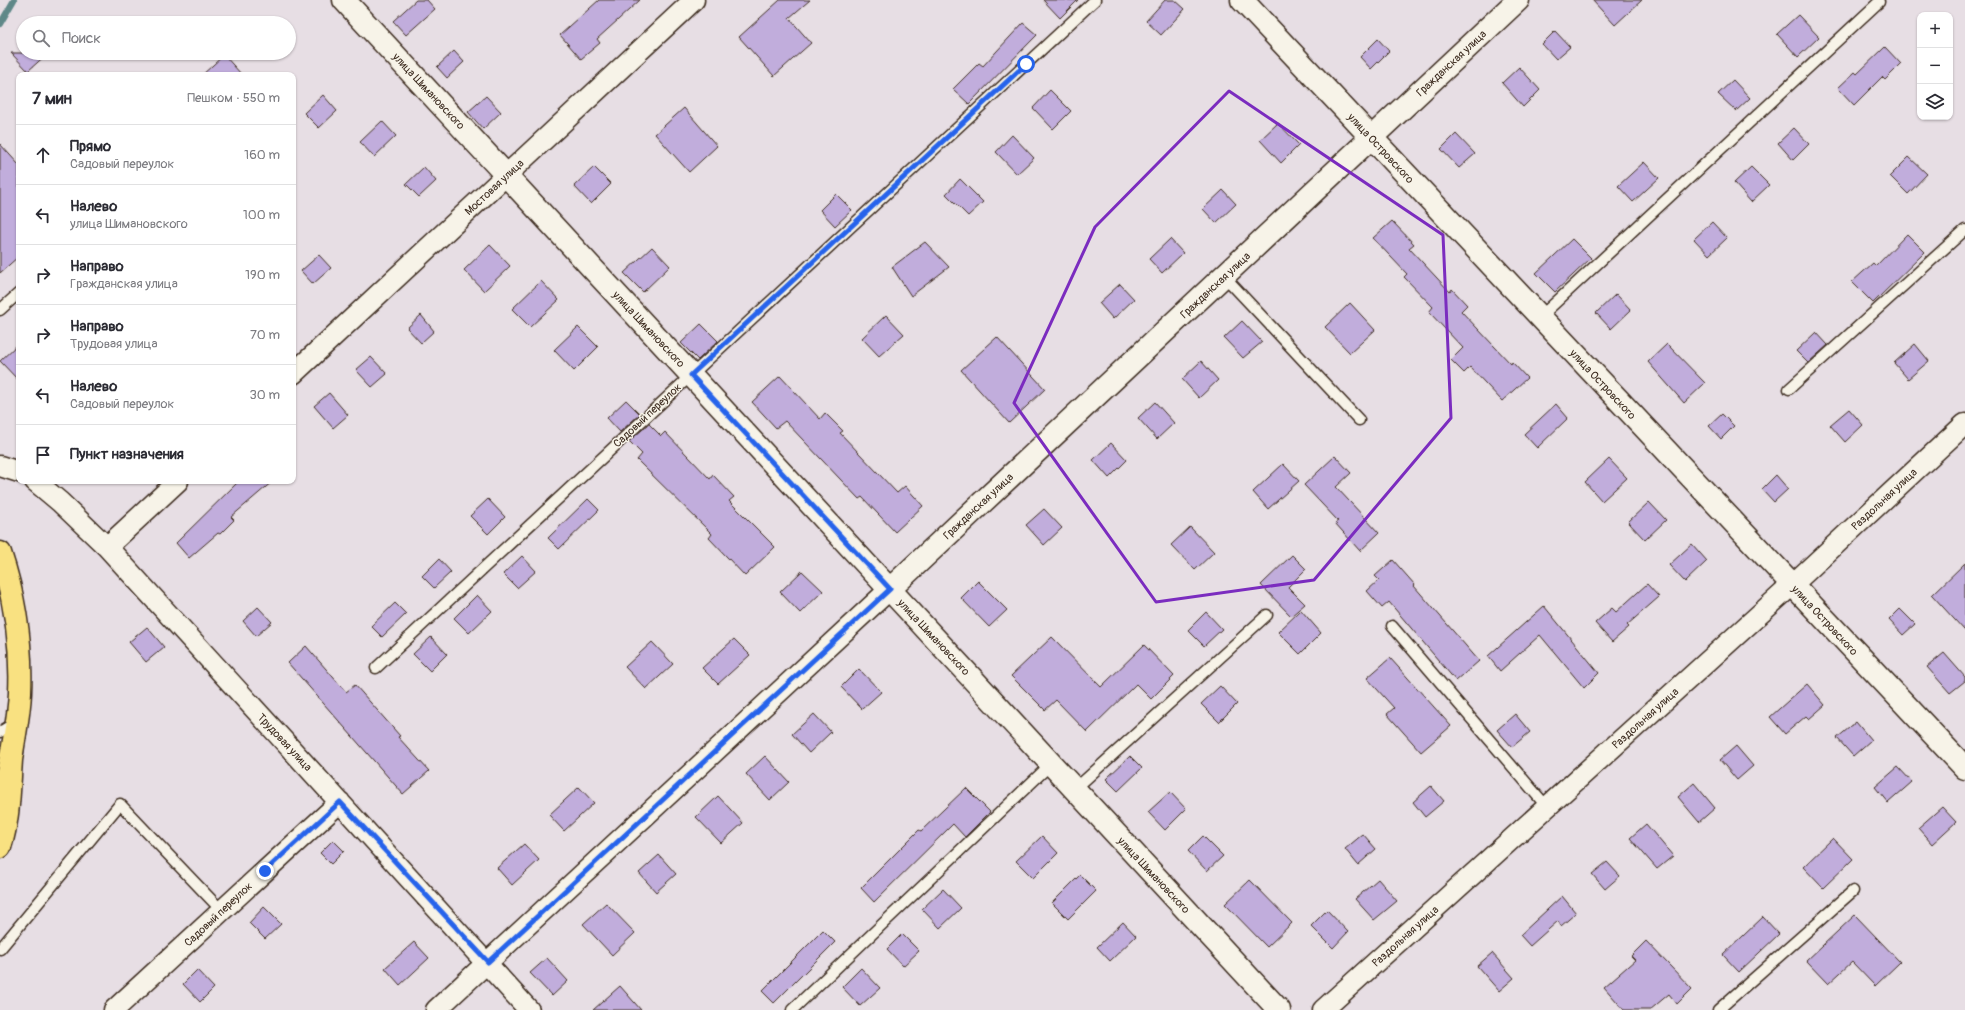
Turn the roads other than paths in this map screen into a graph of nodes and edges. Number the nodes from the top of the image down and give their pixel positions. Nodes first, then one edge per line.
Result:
1 (344, 0) edge
2 (694, 0) edge
3 (1095, 0) edge
4 (1242, 0) edge
5 (1518, 0) edge
6 (1879, 2) dead end
7 (1372, 137) junction
8 (506, 175) junction
9 (1965, 230) edge
10 (1224, 276) junction
11 (16, 295) edge
12 (0, 310) edge
13 (1540, 317) junction
14 (296, 371) edge
15 (691, 375) junction
16 (1789, 389) dead end
17 (1359, 420) dead end
18 (1965, 424) edge
19 (0, 466) edge
20 (16, 471) edge
21 (39, 484) edge
22 (175, 484) edge
23 (107, 547) junction
24 (0, 553) edge
25 (1792, 585) junction
26 (890, 589) junction
27 (1267, 615) dead end
28 (1392, 626) dead end
29 (376, 668) dead end
30 (9, 726) edge
31 (12, 751) junction
32 (1051, 764) junction
33 (1965, 768) edge
34 (0, 781) edge
35 (1075, 789) junction
36 (0, 796) edge
37 (340, 802) junction
38 (1547, 807) junction
39 (0, 847) edge
40 (1853, 891) dead end
41 (222, 911) junction
42 (0, 949) edge
43 (488, 962) junction
44 (114, 1010) edge
45 (436, 1010) edge
46 (530, 1010) edge
47 (792, 1010) edge
48 (1280, 1010) edge
49 (1323, 1010) edge
50 (1718, 1010) edge

1 - 8 street, улица Шимановского
2 - 8 street, Мостовая улица
3 - 15 lane, Садовый переулок
4 - 7 street, улица Островского
5 - 7 street, Гражданская улица
6 - 13 lane
7 - 10 street, Гражданская улица
7 - 13 street, улица Островского
8 - 14 street, Мостовая улица
8 - 15 street, улица Шимановского
9 - 16 lane
10 - 17 lane
10 - 26 street, Гражданская улица
11 - 12 lane
13 - 25 street, улица Островского
15 - 26 street, улица Шимановского
15 - 29 lane, Садовый переулок
18 - 25 street, Раздольная улица
19 - 20 street
21 - 23 street, Трудовая улица
22 - 23 street
23 - 37 street, Трудовая улица
24 - 30 main road
25 - 33 street, улица Островского
25 - 38 street, Раздольная улица
26 - 32 street, улица Шимановского
26 - 43 street, Гражданская улица
27 - 35 lane
28 - 38 lane
30 - 31 main road
31 - 34 main road
31 - 36 main road
31 - 39 main road
32 - 35 street, улица Шимановского
32 - 47 lane
35 - 48 street, улица Шимановского
37 - 41 street, Садовый переулок
37 - 43 street, Трудовая улица
38 - 49 street, Раздольная улица
40 - 50 lane
41 - 42 lane
41 - 44 street, Садовый переулок
43 - 45 street, Гражданская улица
43 - 46 street, Трудовая улица

